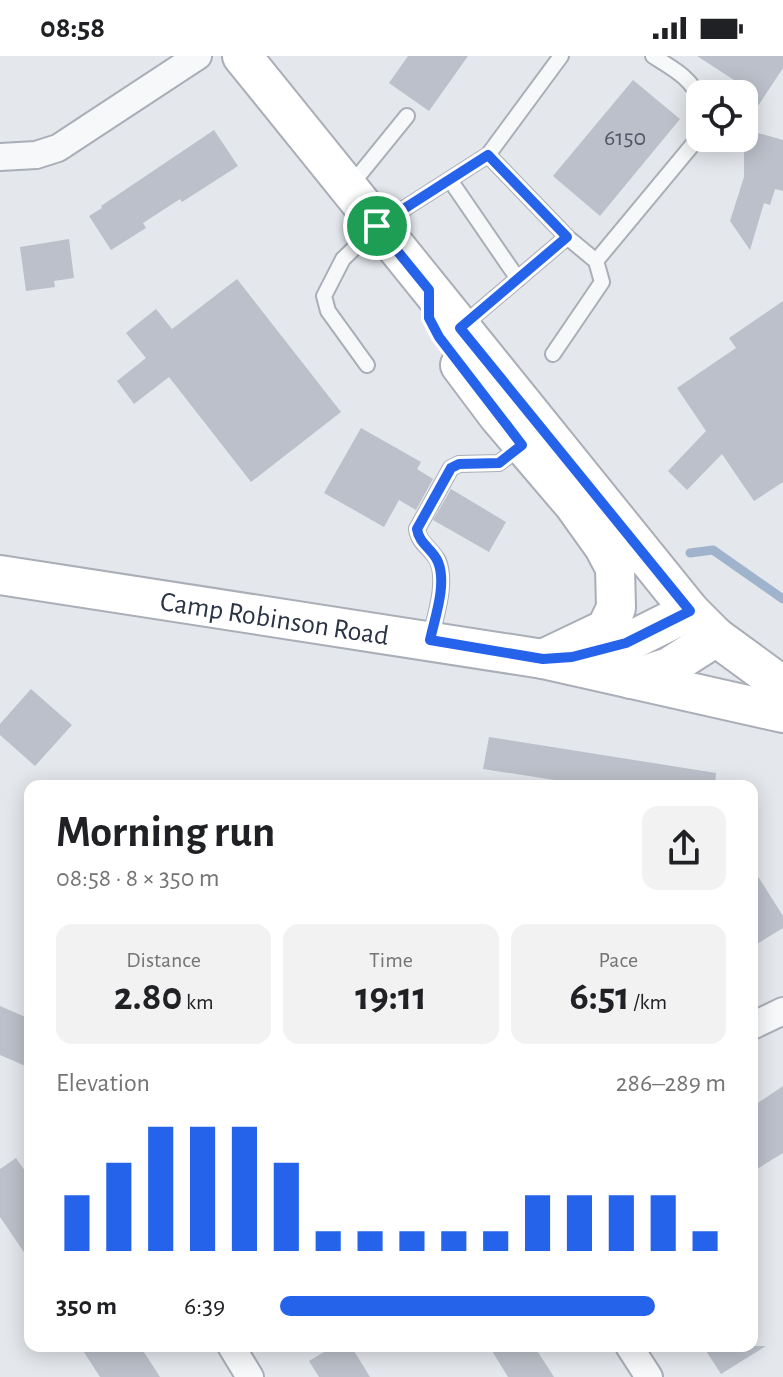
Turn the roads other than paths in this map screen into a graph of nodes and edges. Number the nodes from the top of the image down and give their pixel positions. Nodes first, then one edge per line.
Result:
1 (198, 56) edge
2 (242, 56) edge
3 (561, 56) edge
4 (653, 56) edge
5 (687, 80) edge
6 (407, 116) dead end
7 (687, 152) edge
8 (488, 155) junction
9 (0, 157) edge
10 (450, 180) junction
11 (348, 188) junction
12 (377, 226) junction
13 (567, 237) junction
14 (601, 256) junction
15 (518, 279) junction
16 (429, 290) junction
17 (460, 328) junction
18 (553, 354) dead end
19 (367, 365) dead end
20 (532, 436) junction
21 (0, 575) edge
22 (690, 611) junction
23 (716, 637) junction
24 (430, 640) junction
25 (543, 659) junction
26 (631, 679) junction
27 (783, 686) edge
28 (783, 713) edge
29 (783, 1011) edge
30 (758, 1023) edge
31 (235, 1352) edge
32 (633, 1352) edge
33 (250, 1377) edge
34 (649, 1377) edge

1 - 9 street
2 - 11 street
3 - 8 lane
4 - 5 lane
6 - 11 lane
7 - 14 lane
8 - 10 lane
8 - 13 lane
10 - 12 lane
10 - 15 lane
11 - 12 street
12 - 16 street
12 - 19 lane
13 - 14 lane
13 - 15 lane
14 - 18 lane
15 - 17 lane
16 - 17 street
16 - 20 street
17 - 20 street
20 - 22 street
20 - 24 lane
20 - 25 street
21 - 24 street, Camp Robinson Road
22 - 23 street
22 - 25 street
23 - 26 street
23 - 27 street
24 - 25 street, Camp Robinson Road
25 - 26 street, Camp Robinson Road
26 - 28 street, Camp Robinson Road
29 - 30 street
31 - 33 street
32 - 34 street

